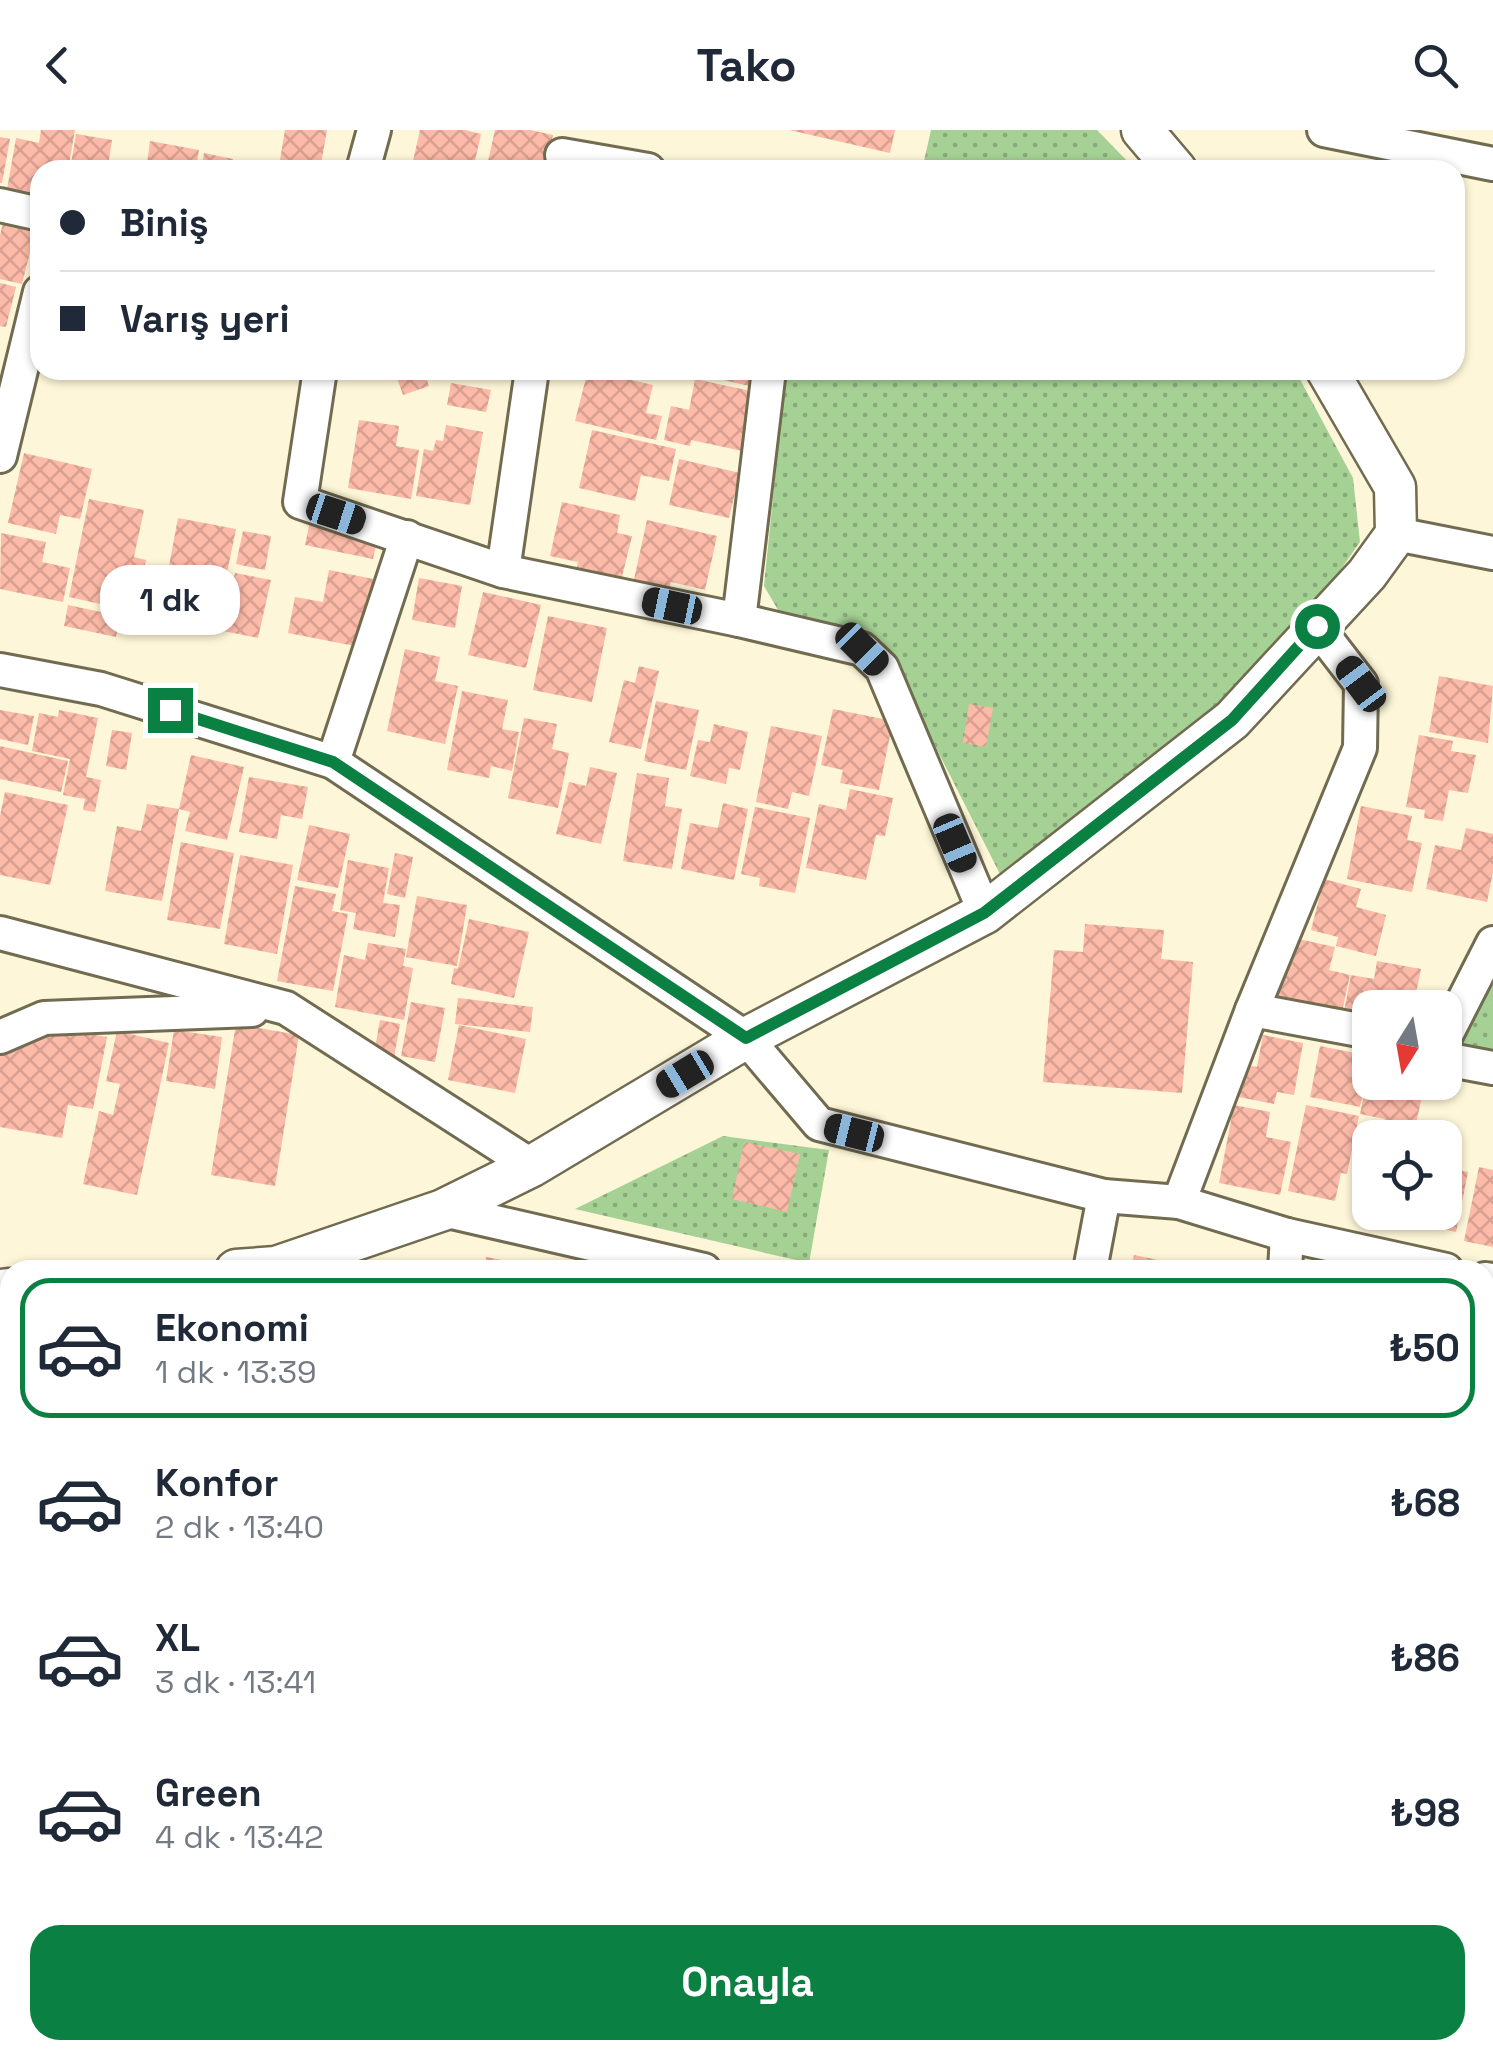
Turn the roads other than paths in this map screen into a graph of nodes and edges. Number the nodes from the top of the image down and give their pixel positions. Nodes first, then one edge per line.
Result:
1 (374, 130) edge
2 (1142, 130) edge
3 (1324, 130) edge
4 (563, 152) edge
5 (366, 160) edge
6 (601, 160) edge
7 (1168, 160) edge
8 (1493, 164) edge
9 (0, 206) edge
10 (30, 212) edge
11 (30, 333) edge
12 (318, 380) edge
13 (531, 380) edge
14 (768, 380) edge
15 (1333, 380) edge
16 (0, 456) edge
17 (1396, 534) junction
18 (408, 537) junction
19 (1493, 553) edge
20 (503, 571) junction
21 (739, 620) junction
22 (1317, 626) junction
23 (0, 670) edge
24 (333, 762) junction
25 (984, 913) junction
26 (0, 934) edge
27 (1493, 942) edge
28 (1462, 1003) edge
29 (286, 1008) junction
30 (1252, 1010) junction
31 (1352, 1029) edge
32 (0, 1037) edge
33 (746, 1038) junction
34 (1462, 1062) edge
35 (1493, 1068) edge
36 (532, 1166) junction
37 (1104, 1196) junction
38 (1179, 1202) junction
39 (443, 1210) junction
40 (1287, 1235) junction
41 (299, 1260) edge
42 (660, 1260) edge
43 (1092, 1260) edge
44 (1285, 1260) edge
45 (1401, 1260) edge

1 - 5 street
2 - 7 street
3 - 8 street
4 - 6 street
9 - 10 street
11 - 16 street
12 - 18 street
13 - 20 street
14 - 21 street
15 - 17 street
17 - 19 street
17 - 22 street
18 - 20 street
18 - 24 street
20 - 21 street
21 - 25 street
22 - 25 street
22 - 30 street
23 - 24 street
24 - 33 street
25 - 33 street
26 - 29 street
27 - 28 street
29 - 32 street
29 - 36 street
30 - 31 street
30 - 38 street
33 - 36 street
33 - 37 street
34 - 35 street
36 - 39 street
37 - 38 street
37 - 43 street
38 - 40 street
39 - 41 street
39 - 42 street
40 - 44 street
40 - 45 street

